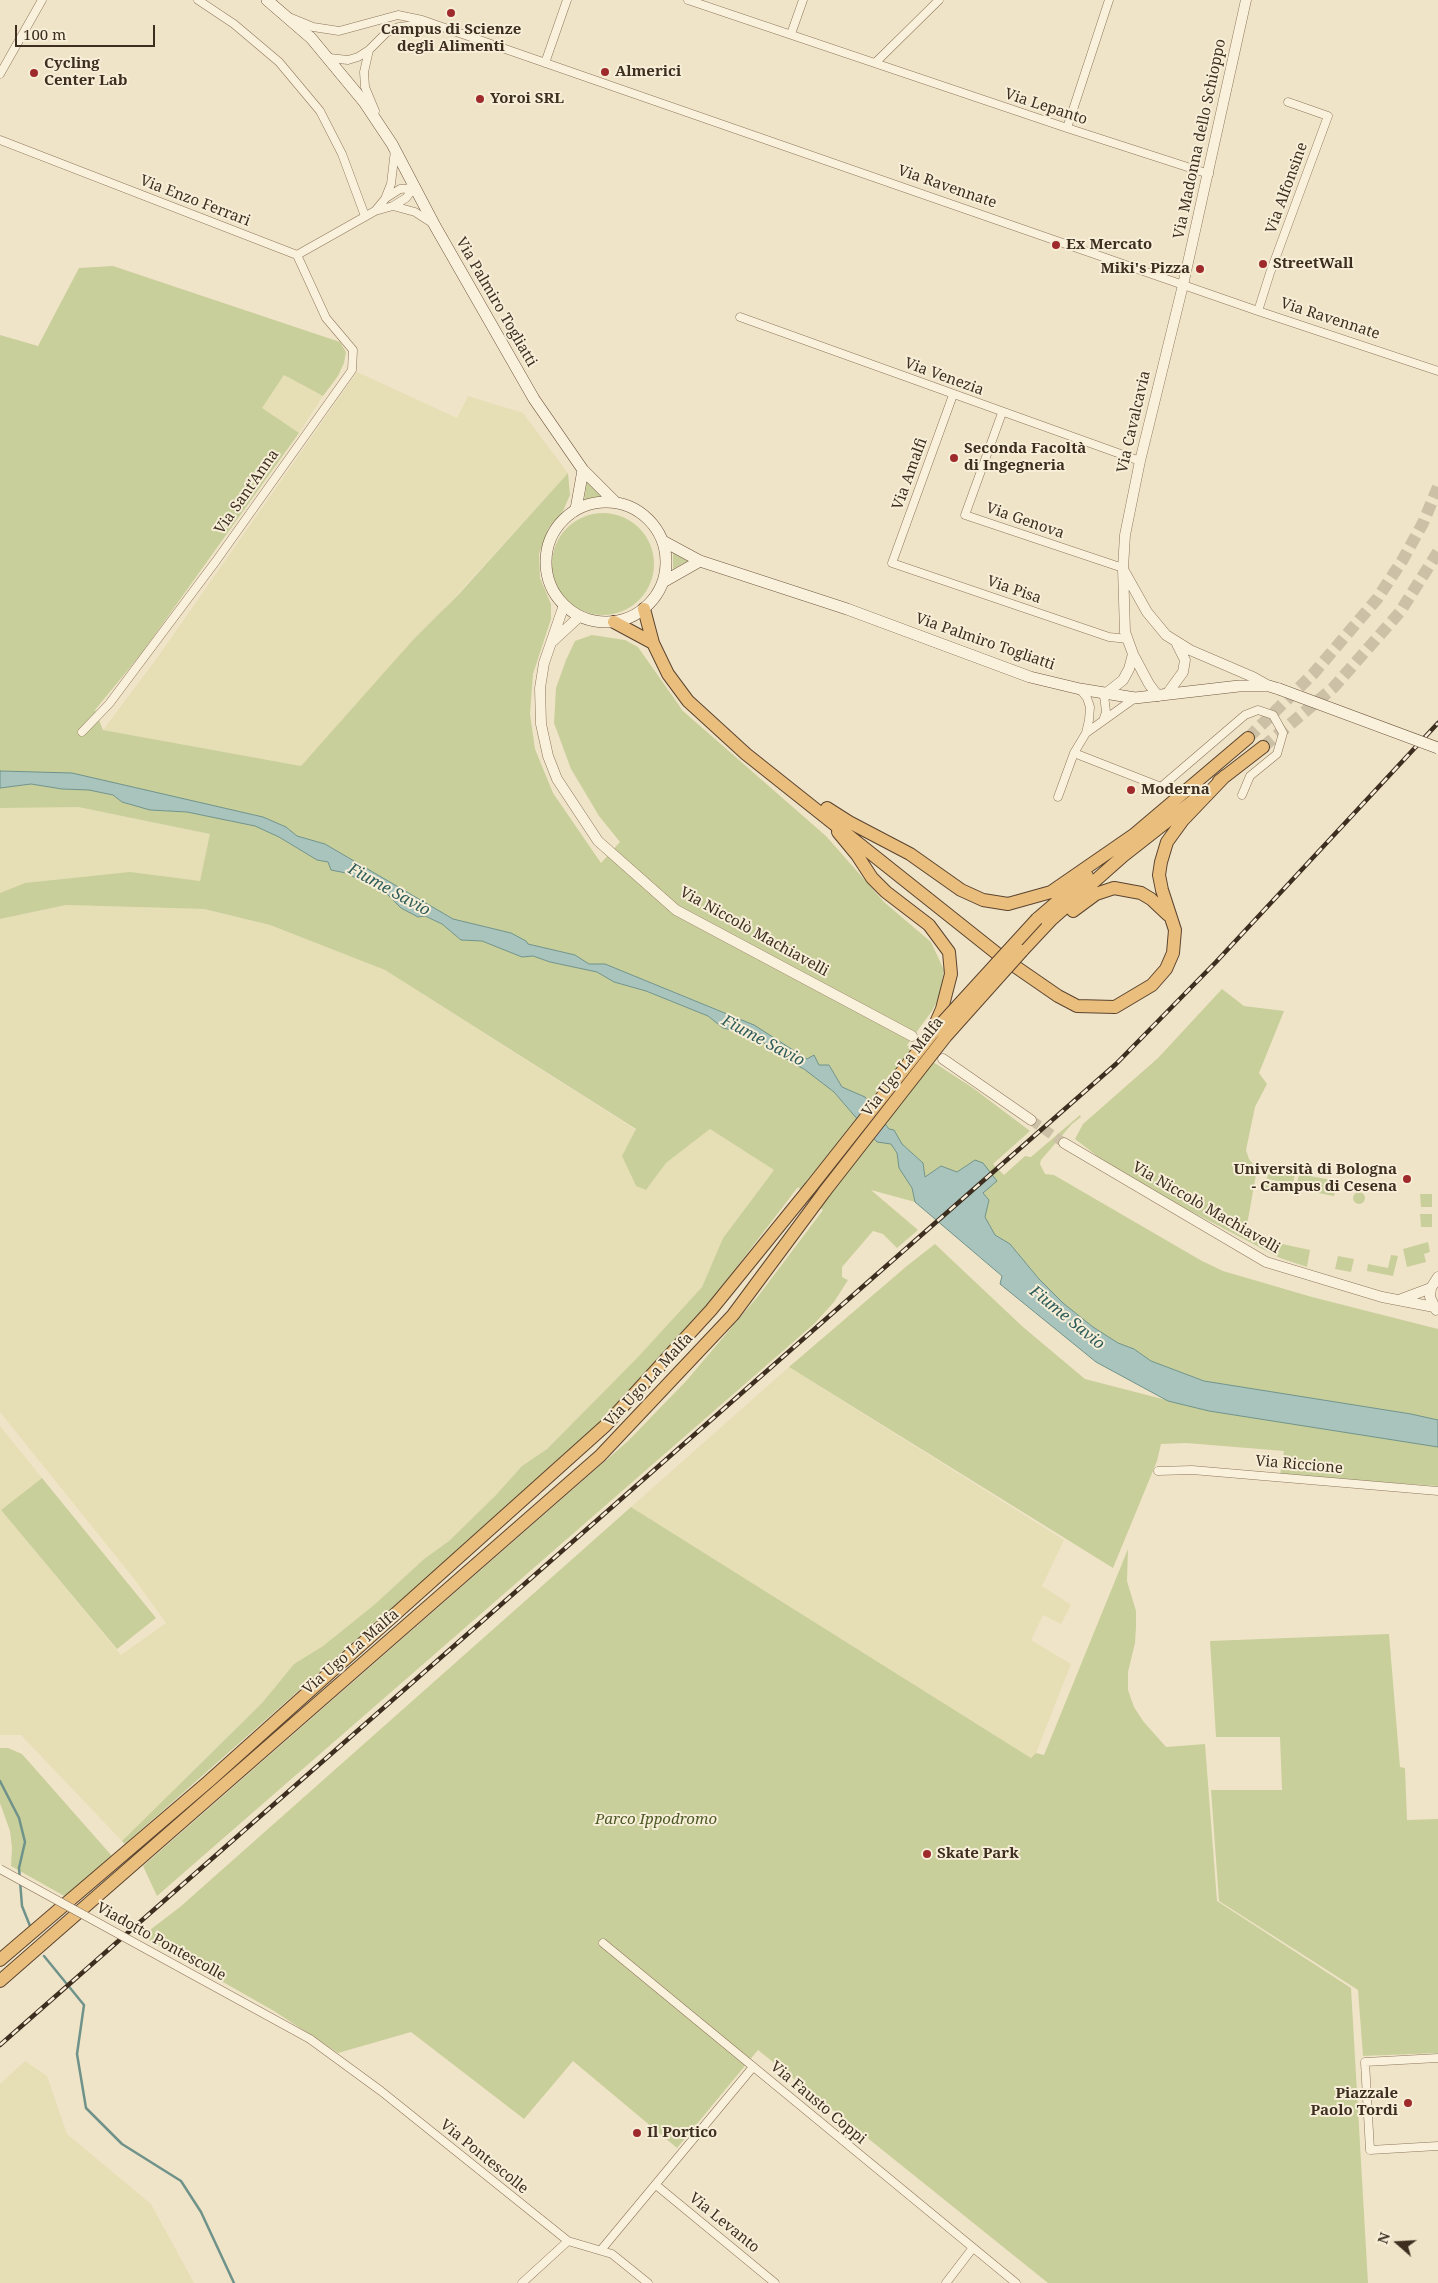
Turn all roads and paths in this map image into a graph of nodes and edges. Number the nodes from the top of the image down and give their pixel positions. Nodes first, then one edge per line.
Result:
1 (42, 0) edge
2 (198, 0) edge
3 (267, 0) edge
4 (567, 0) edge
5 (688, 0) edge
6 (803, 0) edge
7 (939, 0) edge
8 (1109, 0) edge
9 (1246, 0) edge
10 (290, 17) junction
11 (447, 29) junction
12 (791, 34) junction
13 (369, 50) junction
14 (330, 58) junction
15 (545, 63) junction
16 (875, 64) junction
17 (0, 74) edge
18 (1288, 102) dead end
19 (1067, 128) junction
20 (0, 140) edge
21 (393, 147) junction
22 (1209, 174) junction
23 (414, 188) junction
24 (385, 199) junction
25 (394, 206) junction
26 (376, 211) junction
27 (365, 216) junction
28 (435, 226) junction
29 (297, 255) junction
30 (1183, 285) junction
31 (1258, 311) junction
32 (740, 317) dead end
33 (1438, 371) edge
34 (953, 395) junction
35 (1002, 413) junction
36 (1140, 461) junction
37 (583, 470) junction
38 (614, 502) junction
39 (576, 509) junction
40 (663, 540) junction
41 (700, 561) junction
42 (892, 563) joint
43 (1123, 568) junction
44 (663, 582) junction
45 (564, 605) junction
46 (644, 609) junction
47 (580, 616) junction
48 (614, 622) junction
49 (1128, 639) junction
50 (1175, 641) junction
51 (552, 642) junction
52 (653, 643) junction
53 (1133, 654) junction
54 (1274, 688) junction
55 (1080, 689) junction
56 (1104, 694) junction
57 (1163, 695) junction
58 (1135, 698) junction
59 (1103, 721) junction
60 (82, 732) dead end
61 (1086, 733) junction
62 (1248, 738) tunnel mouth
63 (1263, 747) tunnel mouth
64 (1438, 748) edge
65 (1074, 753) junction
66 (746, 754) junction
67 (1225, 776) junction
68 (1242, 795) dead end
69 (1058, 797) dead end
70 (818, 810) junction
71 (1135, 834) junction
72 (1169, 917) junction
73 (1022, 951) junction
74 (931, 1035) junction
75 (912, 1036) dead end
76 (943, 1059) dead end
77 (1031, 1120) tunnel mouth
78 (1064, 1143) tunnel mouth
79 (1438, 1277) edge
80 (1431, 1288) junction
81 (1397, 1300) junction
82 (1436, 1310) edge
83 (1158, 1471) dead end
84 (1438, 1491) edge
85 (0, 1869) edge
86 (603, 1943) dead end
87 (0, 1960) edge
88 (0, 1981) edge
89 (310, 2039) joint
90 (1438, 2058) edge
91 (753, 2067) junction
92 (1438, 2146) edge
93 (656, 2185) junction
94 (568, 2242) junction
95 (972, 2248) junction
96 (601, 2250) junction
97 (522, 2283) edge
98 (648, 2283) edge
99 (775, 2283) edge
100 (946, 2283) edge
101 (1016, 2283) edge

1 - 17 street
2 - 27 street
3 - 10 main road, Via Ravennate
4 - 15 street
5 - 12 street, Via Lepanto
6 - 12 street
7 - 16 street
8 - 19 street
9 - 22 street, Via Madonna dello Schioppo
10 - 11 street, Via Ravennate
10 - 14 main road, Via Ravennate
11 - 13 street, Via Ravennate
11 - 15 street, Via Ravennate
12 - 16 street, Via Lepanto
13 - 14 street, Via Ravennate
13 - 21 street, Via Palmiro Togliatti
14 - 21 main road, Via Palmiro Togliatti
15 - 30 street, Via Ravennate
16 - 19 street, Via Lepanto
18 - 31 street, Via Alfonsine
19 - 22 street, Via Lepanto
20 - 29 street, Via Enzo Ferrari
21 - 23 main road, Via Palmiro Togliatti
21 - 24 street
22 - 30 street, Via Madonna dello Schioppo
23 - 24 street
23 - 25 street
23 - 28 main road, Via Palmiro Togliatti
24 - 26 street
25 - 26 street
25 - 28 street
26 - 27 street
27 - 29 street
28 - 37 main road, Via Palmiro Togliatti
29 - 60 street, Via Sant'Anna
30 - 31 street, Via Ravennate
30 - 36 street, Via Cavalcavia
31 - 33 street, Via Ravennate
32 - 34 street, Via Venezia
34 - 35 street, Via Venezia
34 - 42 street, Via Amalfi
35 - 36 street, Via Venezia
35 - 43 street, Via Genova
36 - 43 street, Via Cavalcavia
37 - 38 main road, Via Palmiro Togliatti
37 - 39 main road
38 - 39 main road
38 - 40 main road
39 - 45 main road
40 - 41 main road, Via Palmiro Togliatti
40 - 44 main road
41 - 44 main road
41 - 55 main road, Via Palmiro Togliatti
42 - 49 street, Via Pisa
43 - 49 street, Via Cavalcavia
43 - 50 street
44 - 46 main road
45 - 47 main road
45 - 51 street, Via Niccolò Machiavelli
46 - 48 main road
46 - 52 highway
47 - 48 main road
47 - 51 street
48 - 52 highway
49 - 53 street, Via Cavalcavia
50 - 54 street
50 - 57 street
51 - 75 street, Via Niccolò Machiavelli
52 - 66 highway
53 - 56 street
53 - 57 street, Via Cavalcavia
54 - 57 main road, Via Palmiro Togliatti
54 - 64 main road, bridge
55 - 56 main road, Via Palmiro Togliatti
55 - 61 street
56 - 58 main road, Via Palmiro Togliatti
56 - 59 street
57 - 58 main road, Via Palmiro Togliatti
58 - 59 street
59 - 61 street
61 - 65 street
62 - 71 highway, Via Ugo La Malfa
63 - 67 highway, Via Ugo La Malfa
65 - 68 street
65 - 69 street
66 - 70 highway
66 - 71 highway
67 - 72 highway
67 - 73 highway, Via Ugo La Malfa
70 - 72 highway
70 - 74 highway
71 - 74 highway, Via Ugo La Malfa, bridge
72 - 73 highway
73 - 88 highway, Via Ugo La Malfa, bridge
74 - 87 highway, Via Ugo La Malfa, bridge
76 - 77 street
78 - 81 street, Via Niccolò Machiavelli
79 - 80 street
80 - 81 street
80 - 82 street
81 - 82 street, Via Niccolò Machiavelli
83 - 84 street, Via Riccione
85 - 89 street, Viadotto Pontescolle, bridge
86 - 91 street, Via Fausto Coppi
89 - 94 street, Via Pontescolle
90 - 92 street
91 - 93 street
91 - 95 street, Via Fausto Coppi
93 - 96 street
93 - 99 street, Via Levanto
94 - 96 street, Via Pontescolle
94 - 97 street
95 - 100 street
95 - 101 street, Via Fausto Coppi
96 - 98 street, Via Pontescolle

